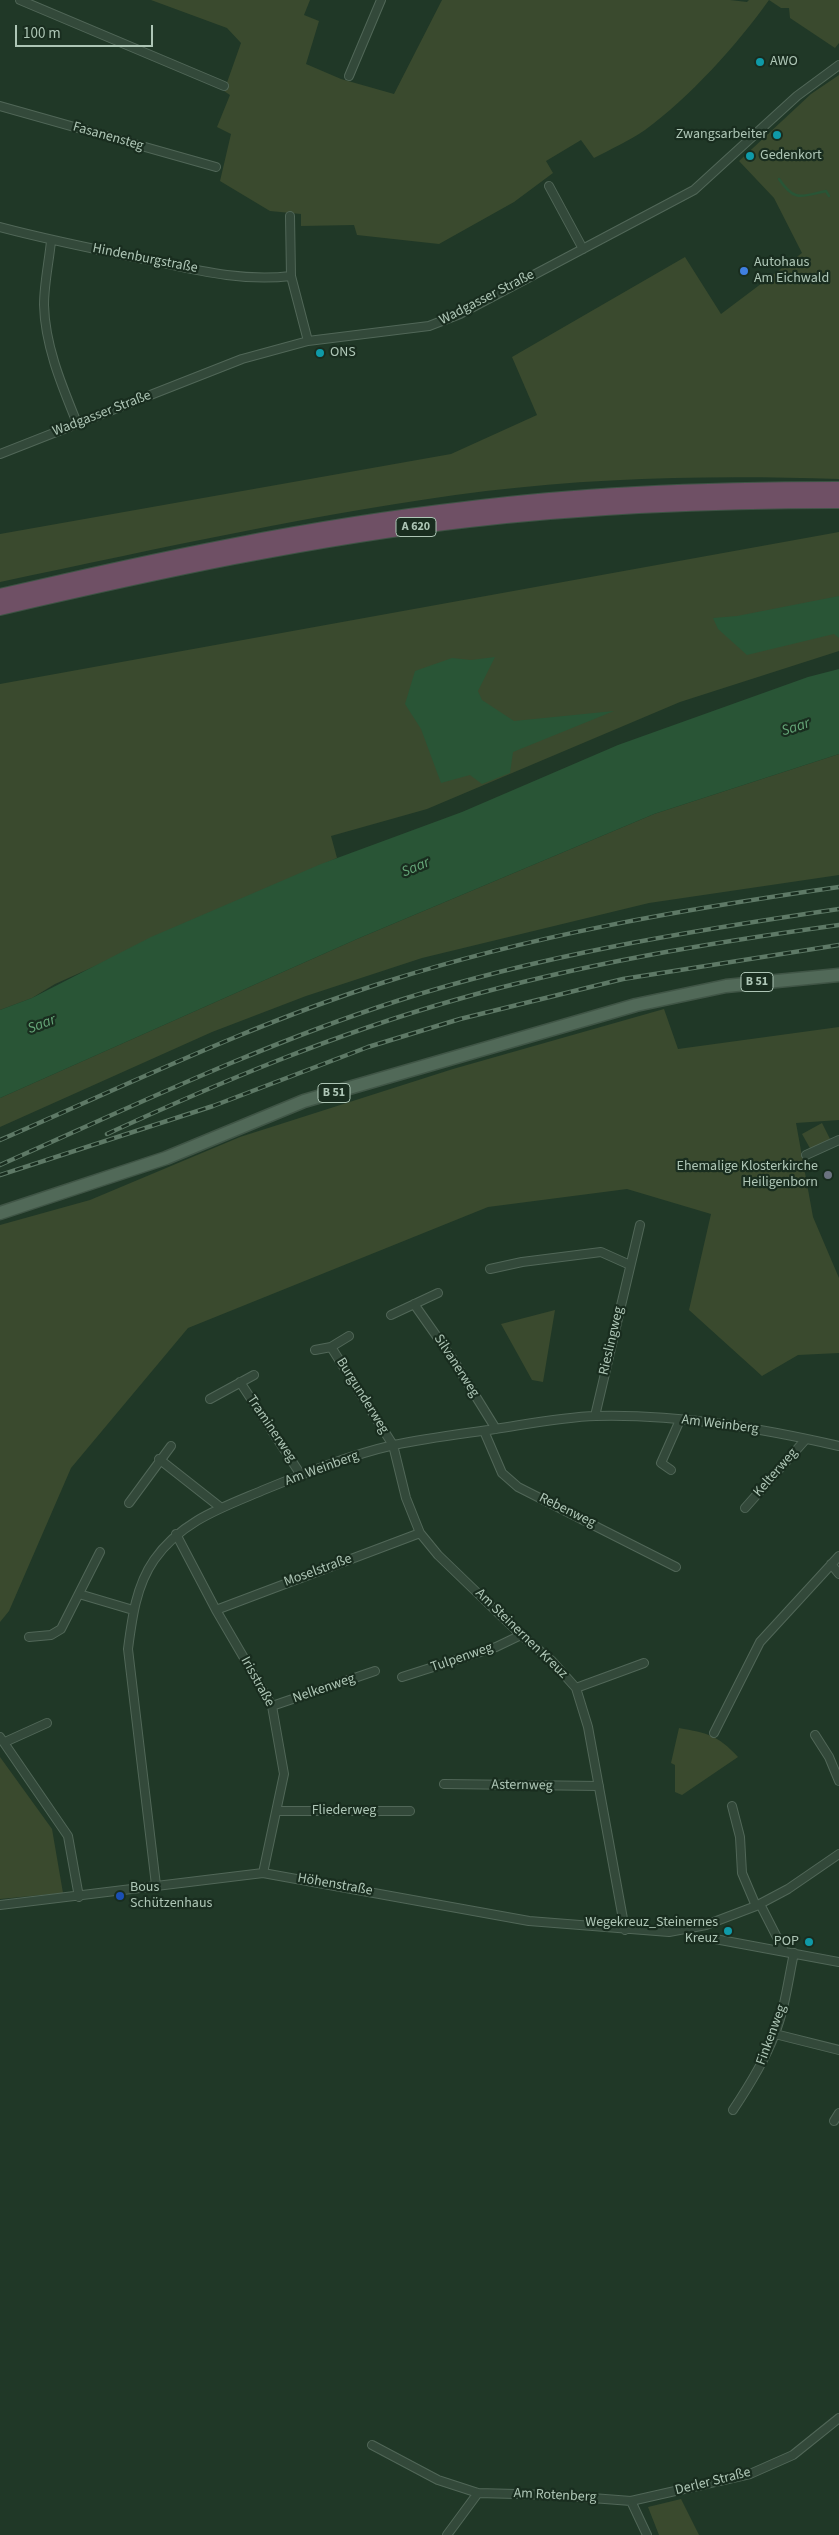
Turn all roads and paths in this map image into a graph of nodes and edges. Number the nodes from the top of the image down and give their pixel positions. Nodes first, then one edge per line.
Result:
1 (20, 0) edge
2 (381, 0) edge
3 (839, 65) edge
4 (349, 76) dead end
5 (224, 86) dead end
6 (0, 106) edge
7 (216, 167) dead end
8 (549, 186) dead end
9 (290, 216) dead end
10 (0, 227) edge
11 (51, 240) junction
12 (583, 249) junction
13 (291, 276) junction
14 (308, 341) junction
15 (77, 423) junction
16 (0, 454) edge
17 (839, 489) edge
18 (839, 501) edge
19 (0, 596) edge
20 (0, 608) edge
21 (839, 975) edge
22 (839, 1140) edge
23 (806, 1155) dead end
24 (0, 1213) edge
25 (640, 1225) dead end
26 (630, 1265) junction
27 (490, 1270) dead end
28 (438, 1293) dead end
29 (414, 1304) junction
30 (391, 1315) dead end
31 (348, 1336) dead end
32 (331, 1347) junction
33 (315, 1350) dead end
34 (254, 1375) dead end
35 (240, 1382) junction
36 (210, 1399) dead end
37 (595, 1416) junction
38 (680, 1420) junction
39 (496, 1429) junction
40 (484, 1431) junction
41 (806, 1439) junction
42 (171, 1446) dead end
43 (393, 1446) junction
44 (839, 1446) edge
45 (159, 1459) junction
46 (672, 1470) dead end
47 (301, 1474) junction
48 (129, 1502) dead end
49 (220, 1507) junction
50 (745, 1508) dead end
51 (420, 1533) junction
52 (176, 1534) junction
53 (100, 1552) dead end
54 (839, 1556) edge
55 (831, 1564) junction
56 (676, 1567) dead end
57 (839, 1574) edge
58 (79, 1594) junction
59 (133, 1610) junction
60 (216, 1610) junction
61 (521, 1635) junction
62 (29, 1637) dead end
63 (644, 1663) dead end
64 (375, 1671) dead end
65 (402, 1677) dead end
66 (576, 1688) junction
67 (272, 1706) junction
68 (47, 1723) dead end
69 (714, 1733) dead end
70 (815, 1736) dead end
71 (2, 1739) edge
72 (839, 1781) edge
73 (444, 1784) dead end
74 (599, 1786) junction
75 (732, 1806) dead end
76 (278, 1811) junction
77 (410, 1811) dead end
78 (839, 1855) edge
79 (263, 1873) junction
80 (156, 1885) junction
81 (79, 1896) junction
82 (0, 1905) edge
83 (758, 1905) junction
84 (625, 1930) junction
85 (715, 1939) dead end
86 (784, 1951) junction
87 (794, 1953) junction
88 (839, 1962) edge
89 (775, 2034) junction
90 (839, 2050) edge
91 (734, 2110) dead end
92 (839, 2113) edge
93 (834, 2121) dead end
94 (839, 2418) edge
95 (372, 2445) dead end
96 (478, 2493) junction
97 (631, 2501) junction
98 (447, 2535) edge
99 (647, 2535) edge

1 - 5 street
2 - 4 street
3 - 12 street, Wadgasser Straße
6 - 7 street, Fasanensteg
8 - 12 street
9 - 13 street
10 - 11 street, Hindenburgstraße
11 - 13 street, Hindenburgstraße
11 - 15 street
12 - 14 street, Wadgasser Straße
13 - 14 street
14 - 15 street, Wadgasser Straße
15 - 16 street, Wadgasser Straße
17 - 19 highway, A 620
18 - 20 highway, A 620
21 - 24 main road, B 51
22 - 23 street
25 - 26 street, Rieslingweg
26 - 27 street
26 - 37 street, Rieslingweg
28 - 29 street
29 - 30 street
29 - 39 street, Silvanerweg
31 - 32 street, Burgunderweg
32 - 33 street, Burgunderweg
32 - 43 street, Burgunderweg
34 - 35 street, Traminerweg
35 - 36 street, Traminerweg
35 - 47 street, Traminerweg
37 - 38 street, Am Weinberg
37 - 39 street, Am Weinberg
38 - 41 street, Am Weinberg
38 - 46 street
39 - 40 street, Am Weinberg
40 - 43 street, Am Weinberg
40 - 56 street, Rebenweg
41 - 44 street, Am Weinberg
41 - 50 street, Kelterweg
42 - 45 street
43 - 47 street, Am Weinberg
43 - 51 street, Am Steinernen Kreuz
45 - 48 street
45 - 49 street
47 - 49 street, Am Weinberg
49 - 52 street, Am Weinberg
51 - 60 street, Moselstraße
51 - 61 street, Am Steinernen Kreuz
52 - 59 street, Am Weinberg
52 - 60 street, Irisstraße
53 - 58 street
54 - 55 street
55 - 57 street
55 - 69 street
58 - 59 street
58 - 62 street
59 - 80 street, Am Weinberg
60 - 67 street, Irisstraße
61 - 65 street, Tulpenweg
61 - 66 street, Am Steinernen Kreuz
63 - 66 street
64 - 67 street, Nelkenweg
66 - 74 street, Am Steinernen Kreuz
67 - 76 street, Irisstraße
68 - 71 street
70 - 72 street
71 - 81 street
73 - 74 street, Asternweg
74 - 84 street, Am Steinernen Kreuz
75 - 83 street
76 - 77 street, Fliederweg
76 - 79 street, Irisstraße
78 - 83 street, Höhenstraße
79 - 80 street, Höhenstraße
79 - 84 street, Höhenstraße
80 - 81 street, Höhenstraße
81 - 82 street, Höhenstraße
83 - 84 street, Höhenstraße
83 - 86 street
85 - 86 street
86 - 87 street
87 - 88 street
87 - 89 street, Finkenweg
89 - 90 street
89 - 91 street, Finkenweg
92 - 93 street
94 - 97 street, Derler Straße
95 - 96 street, Am Rotenberg
96 - 97 street, Am Rotenberg
96 - 98 street
97 - 99 street

